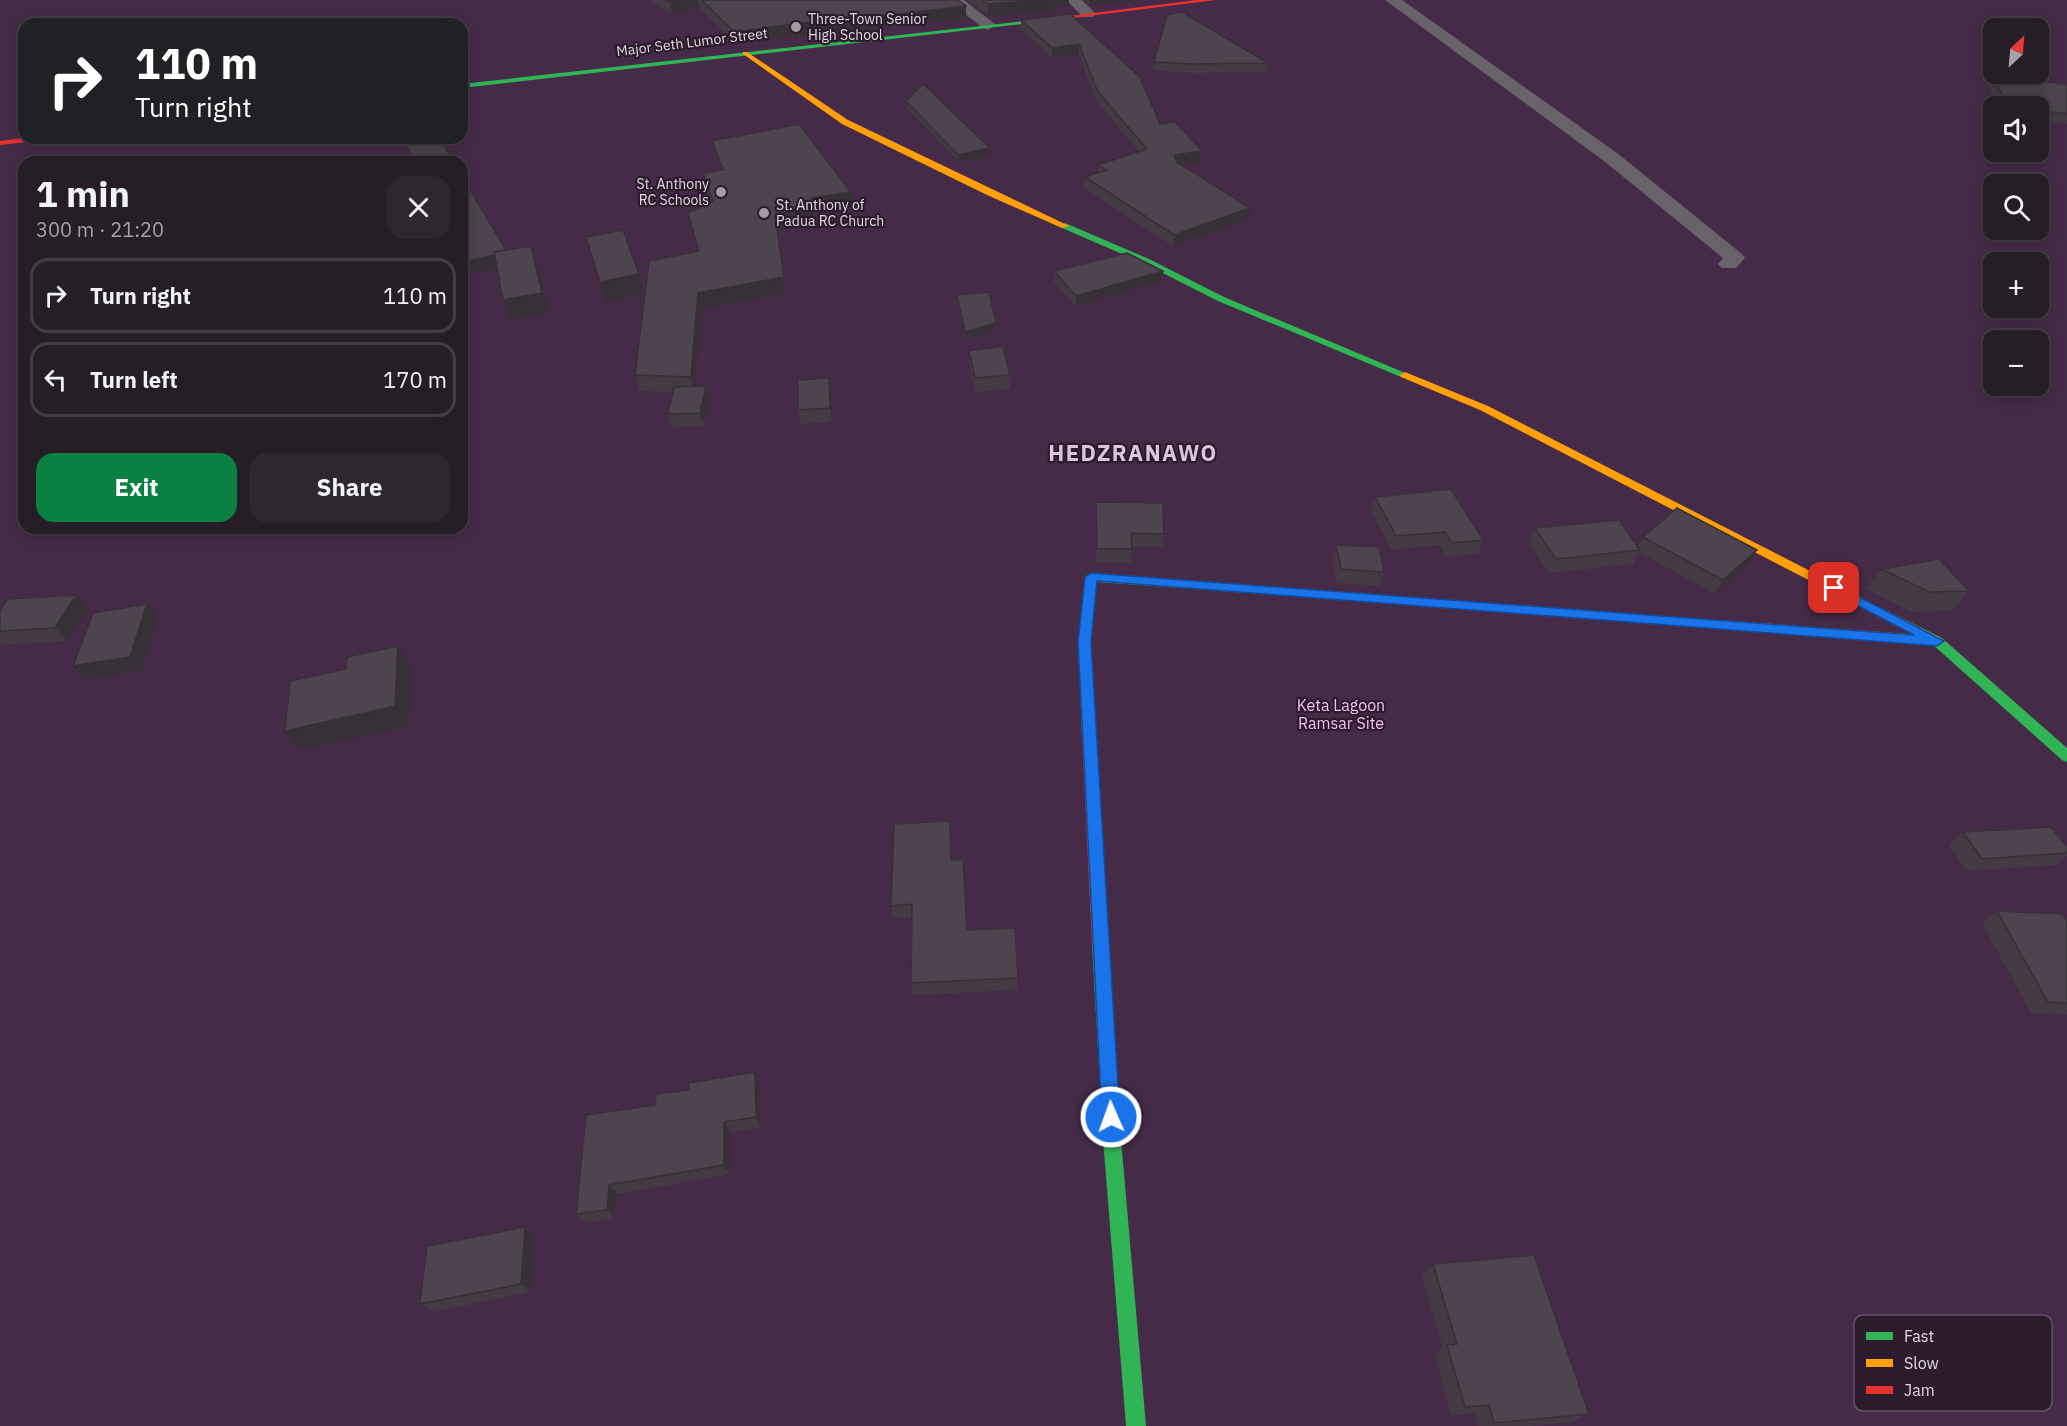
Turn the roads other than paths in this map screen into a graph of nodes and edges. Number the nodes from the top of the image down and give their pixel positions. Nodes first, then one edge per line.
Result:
1 (954, 0) edge
2 (1073, 0) edge
3 (1213, 0) edge
4 (1392, 0) edge
5 (1088, 14) junction
6 (988, 26) junction
7 (745, 52) junction
8 (468, 85) edge
9 (18, 142) edge
10 (0, 144) edge
11 (1729, 264) dead end
12 (1937, 641) junction
13 (2067, 756) edge
14 (1137, 1426) edge

1 - 6 street
2 - 5 street
3 - 5 street, Major Seth Lumor Street
4 - 11 street
5 - 6 street, Major Seth Lumor Street
6 - 7 street, Major Seth Lumor Street
7 - 8 street, Major Seth Lumor Street
7 - 12 street
9 - 10 street
12 - 13 street
12 - 14 street

